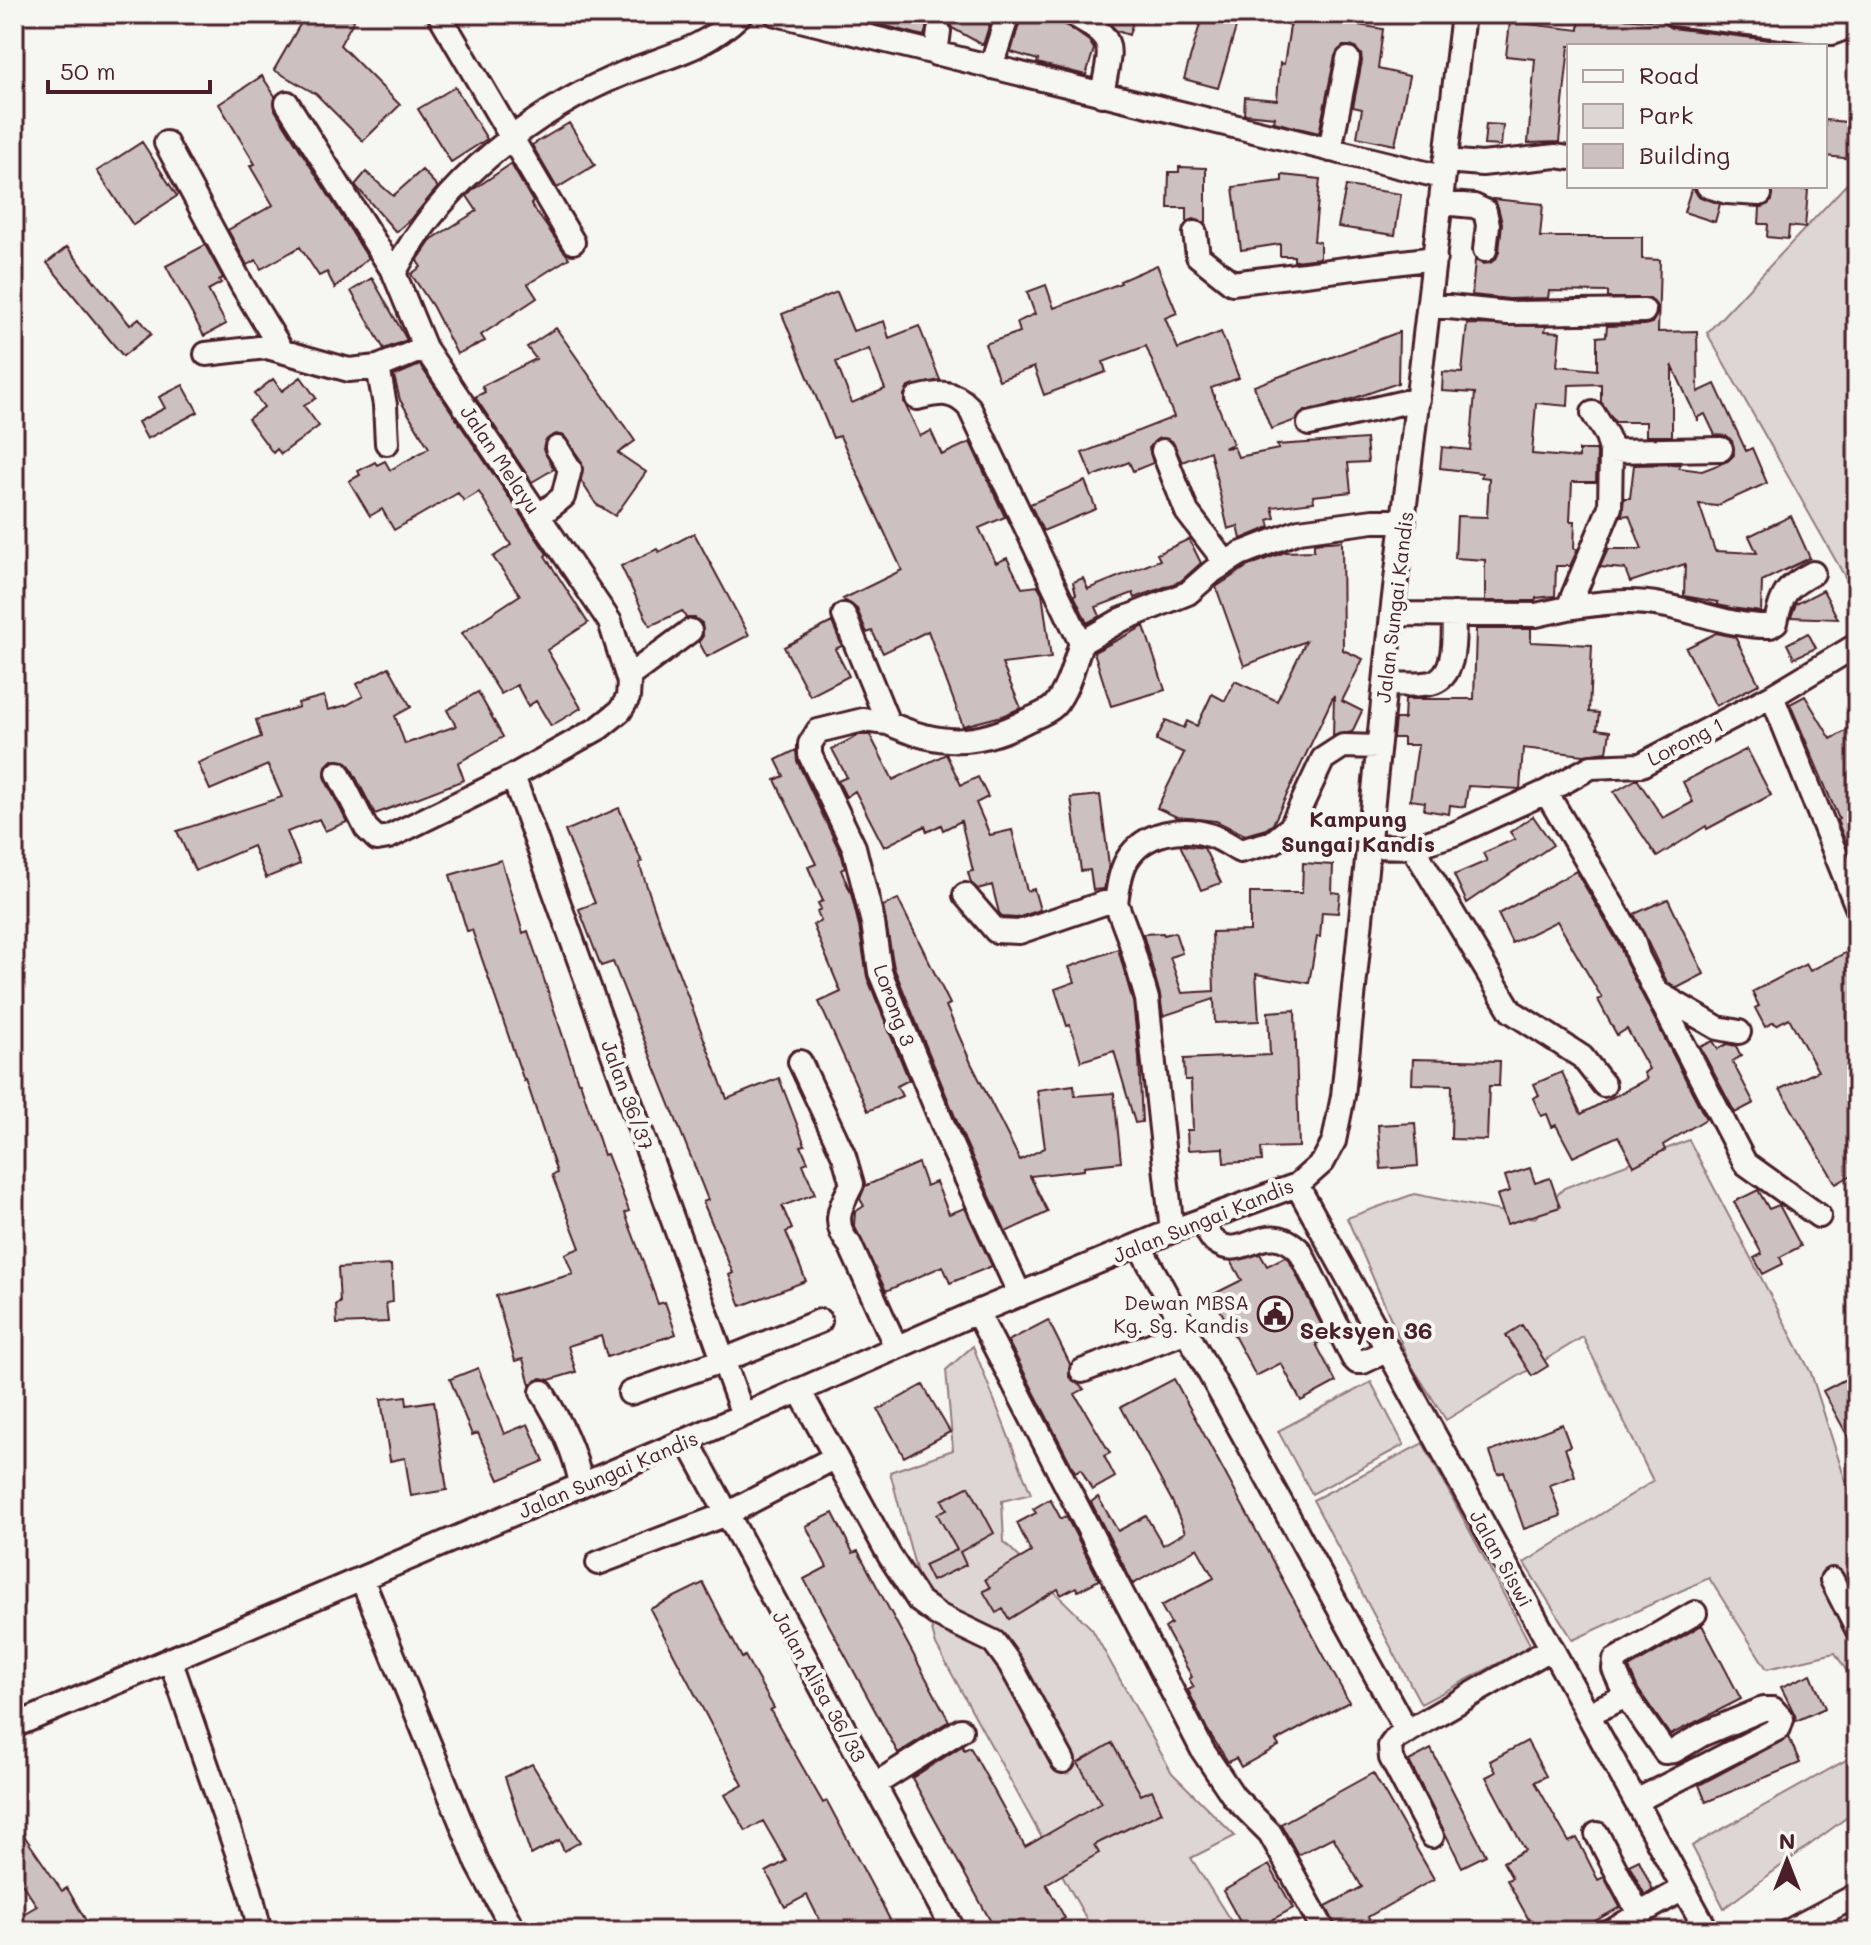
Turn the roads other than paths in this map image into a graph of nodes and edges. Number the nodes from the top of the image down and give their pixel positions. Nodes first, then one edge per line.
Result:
1 (439, 14) edge
2 (741, 14) edge
3 (776, 14) edge
4 (1008, 14) edge
5 (1072, 14) edge
6 (1463, 14) edge
7 (1673, 14) edge
8 (1854, 23) edge
9 (939, 31) dead end
10 (936, 54) junction
11 (1348, 59) dead end
12 (991, 67) junction
13 (1102, 95) junction
14 (287, 103) dead end
15 (512, 138) junction
16 (166, 143) dead end
17 (1330, 150) junction
18 (1567, 158) edge
19 (1444, 169) junction
20 (1714, 188) edge
21 (1760, 194) dead end
22 (1440, 203) junction
23 (1195, 233) dead end
24 (573, 242) dead end
25 (409, 245) junction
26 (378, 247) junction
27 (1485, 250) dead end
28 (1435, 258) junction
29 (394, 273) junction
30 (1429, 305) junction
31 (1644, 311) dead end
32 (425, 348) junction
33 (281, 349) junction
34 (206, 354) dead end
35 (378, 367) junction
36 (917, 398) dead end
37 (1418, 399) junction
38 (1593, 413) dead end
39 (1309, 424) dead end
40 (387, 443) dead end
41 (557, 448) dead end
42 (1721, 449) dead end
43 (1163, 451) dead end
44 (1611, 451) junction
45 (539, 516) junction
46 (1404, 521) junction
47 (1226, 563) junction
48 (1813, 573) dead end
49 (1568, 608) junction
50 (1392, 614) junction
51 (1454, 614) junction
52 (844, 615) dead end
53 (690, 631) dead end
54 (1081, 643) junction
55 (1857, 645) edge
56 (628, 677) junction
57 (1385, 684) junction
58 (1772, 696) junction
59 (888, 723) junction
60 (1378, 747) junction
61 (338, 773) dead end
62 (513, 776) junction
63 (1546, 792) junction
64 (1291, 827) junction
65 (1368, 838) junction
66 (1413, 847) junction
67 (965, 895) dead end
68 (1116, 903) junction
69 (1857, 907) edge
70 (1657, 992) junction
71 (1739, 1032) dead end
72 (800, 1062) dead end
73 (1604, 1085) dead end
74 (1297, 1185) junction
75 (1819, 1216) dead end
76 (1202, 1220) junction
77 (1172, 1231) junction
78 (1139, 1245) junction
79 (1020, 1295) junction
80 (977, 1312) junction
81 (820, 1321) dead end
82 (1187, 1331) junction
83 (896, 1347) junction
84 (1388, 1350) junction
85 (724, 1360) junction
86 (1082, 1371) dead end
87 (799, 1390) junction
88 (542, 1392) dead end
89 (630, 1393) dead end
90 (743, 1415) junction
91 (687, 1440) junction
92 (834, 1458) junction
93 (581, 1485) junction
94 (727, 1514) junction
95 (598, 1563) dead end
96 (362, 1579) junction
97 (1832, 1580) dead end
98 (1695, 1613) dead end
99 (1857, 1629) edge
100 (1552, 1648) junction
101 (170, 1659) junction
102 (1626, 1696) junction
103 (1588, 1714) junction
104 (14, 1726) edge
105 (961, 1730) dead end
106 (1407, 1732) junction
107 (1063, 1761) dead end
108 (874, 1785) junction
109 (1636, 1801) junction
110 (1597, 1834) dead end
111 (1432, 1836) dead end
112 (1683, 1889) junction
113 (1857, 1895) edge
114 (1639, 1914) junction
115 (260, 1931) edge
116 (514, 1931) edge
117 (954, 1931) edge
118 (1324, 1931) edge
119 (1612, 1931) edge
120 (1707, 1931) edge
121 (1789, 1931) edge

1 - 15 street
2 - 15 street
3 - 10 street
4 - 12 street
5 - 13 street
6 - 19 street, Jalan Sungai Kandis
7 - 8 street
9 - 10 street
10 - 12 street
11 - 17 street
12 - 13 street
13 - 17 street
14 - 26 street, Jalan Melayu
15 - 24 street
15 - 25 street
16 - 33 street
17 - 19 street
18 - 19 street
19 - 22 street, Jalan Sungai Kandis
20 - 21 street
22 - 27 street
22 - 28 street, Jalan Sungai Kandis
23 - 28 street
25 - 26 street
25 - 29 street
26 - 29 street, Jalan Melayu
28 - 30 street, Jalan Sungai Kandis
29 - 32 street, Jalan Melayu
30 - 31 street
30 - 37 street, Jalan Sungai Kandis
32 - 35 street
32 - 45 street, Jalan Melayu
33 - 34 street
33 - 35 street
35 - 40 street
36 - 54 street
37 - 39 street
37 - 46 street, Jalan Sungai Kandis
38 - 44 street
41 - 45 street
42 - 44 street
43 - 47 street
44 - 49 street
45 - 56 street, Jalan Melayu
46 - 47 street
46 - 50 street, Jalan Sungai Kandis
47 - 54 street
48 - 49 street
49 - 51 street
50 - 51 street
50 - 57 street, Jalan Sungai Kandis
51 - 57 street
52 - 59 street
53 - 56 street
54 - 59 street, Lorong 3
55 - 58 street, Lorong 1
56 - 62 street
57 - 60 street, Jalan Sungai Kandis
58 - 63 street, Lorong 1
58 - 69 street
59 - 79 street, Lorong 3
60 - 64 street
60 - 65 street, Jalan Sungai Kandis
61 - 62 street
62 - 85 street, Jalan 36/37
63 - 66 street, Lorong 1
63 - 70 street
64 - 65 street, Lorong 1
64 - 68 street
65 - 66 street, Lorong 1
65 - 74 street, Jalan Sungai Kandis
66 - 73 street
67 - 68 street
68 - 77 street
70 - 71 street
70 - 75 street
72 - 83 street
74 - 76 street, Jalan Sungai Kandis
74 - 84 street, Jalan Siswi
76 - 77 street, Jalan Sungai Kandis
76 - 84 street
77 - 78 street, Jalan Sungai Kandis
78 - 79 street, Jalan Sungai Kandis
78 - 82 street
79 - 80 street, Jalan Sungai Kandis
80 - 83 street, Jalan Sungai Kandis
80 - 118 street
81 - 85 street
82 - 86 street
82 - 106 street
83 - 87 street, Jalan Sungai Kandis
84 - 100 street, Jalan Siswi
85 - 89 street
85 - 90 street, Jalan 36/37
87 - 90 street, Jalan Sungai Kandis
87 - 92 street
88 - 93 street
90 - 91 street, Jalan Sungai Kandis
91 - 93 street, Jalan Sungai Kandis
91 - 94 street, Jalan Alisa 36/33
92 - 94 street
92 - 107 street
93 - 96 street, Jalan Sungai Kandis
94 - 95 street
94 - 108 street, Jalan Alisa 36/33
96 - 101 street, Jalan Sungai Kandis
96 - 116 street
97 - 99 street
98 - 102 street
100 - 103 street, Jalan Siswi
100 - 106 street
101 - 104 street, Jalan Sungai Kandis
101 - 115 street
102 - 103 street
102 - 109 street
103 - 109 street, Jalan Siswi
105 - 108 street
106 - 111 street
108 - 117 street, Jalan Alisa 36/33
109 - 112 street, Jalan Siswi
110 - 114 street
112 - 114 street
112 - 120 street, Jalan Siswi
113 - 121 street
114 - 119 street

